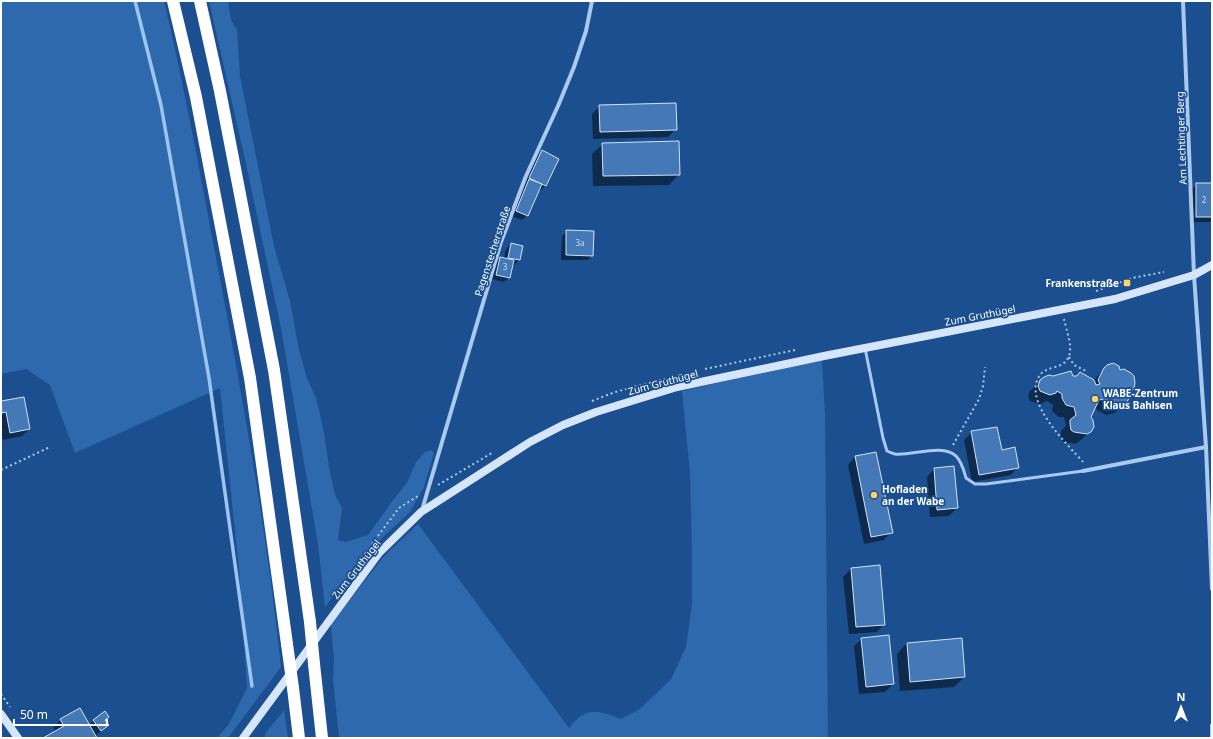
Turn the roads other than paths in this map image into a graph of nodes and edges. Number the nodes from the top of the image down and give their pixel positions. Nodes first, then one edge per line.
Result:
1 (173, 1) edge
2 (200, 1) edge
3 (592, 1) edge
4 (1183, 1) edge
5 (1212, 265) edge
6 (1194, 275) junction
7 (865, 348) junction
8 (1206, 447) junction
9 (1083, 471) joint
10 (421, 512) junction
11 (1212, 589) edge
12 (1, 714) edge
13 (1212, 726) edge
14 (18, 738) edge
15 (243, 738) edge
16 (299, 738) edge
17 (322, 738) edge
18 (1212, 738) edge

1 - 16 highway, bridge
2 - 17 highway, bridge
3 - 10 street, Pagenstecherstraße
4 - 6 street, Am Lechtinger Berg
5 - 6 street, Zum Gruthügel
6 - 7 street, Zum Gruthügel
6 - 8 street
7 - 9 lane
7 - 10 street, Zum Gruthügel
8 - 9 street
8 - 11 street
10 - 15 street, Zum Gruthügel
12 - 14 street
13 - 18 street

